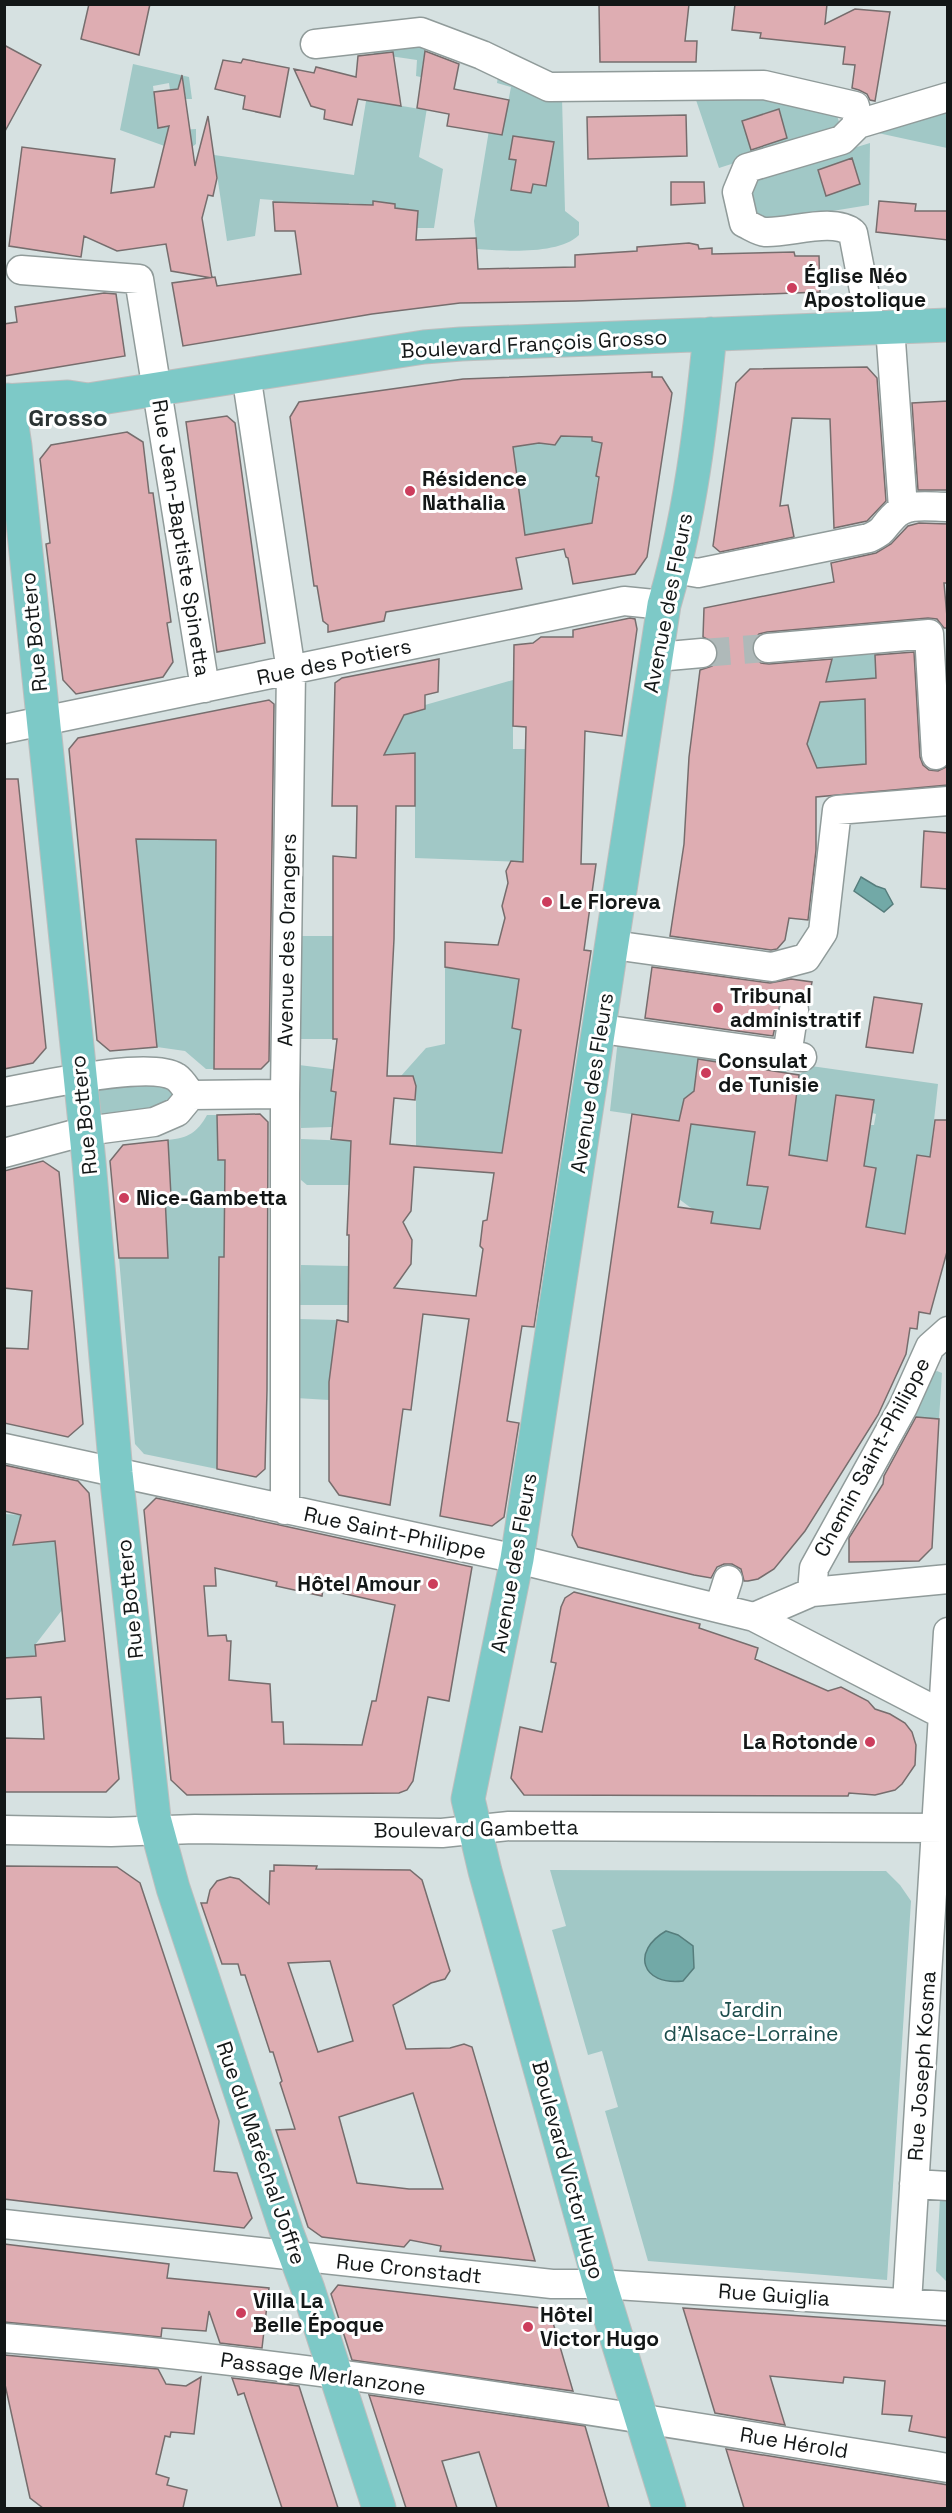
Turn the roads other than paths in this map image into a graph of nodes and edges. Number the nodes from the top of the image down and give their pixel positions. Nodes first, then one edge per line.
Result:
1 (315, 44) dead end
2 (948, 97) edge
3 (858, 124) junction
4 (21, 270) dead end
5 (948, 325) edge
6 (880, 327) junction
7 (710, 334) junction
8 (246, 374) junction
9 (157, 389) junction
10 (7, 415) edge
11 (948, 507) edge
12 (903, 508) junction
13 (675, 569) junction
14 (664, 605) junction
15 (768, 648) tunnel mouth
16 (702, 653) tunnel mouth
17 (657, 657) junction
18 (291, 671) junction
19 (205, 688) junction
20 (43, 722) junction
21 (4, 729) edge
22 (936, 755) dead end
23 (948, 801) edge
24 (613, 945) junction
25 (794, 1010) dead end
26 (601, 1029) junction
27 (81, 1079) junction
28 (4, 1092) edge
29 (285, 1094) junction
30 (191, 1095) junction
31 (86, 1131) junction
32 (4, 1153) edge
33 (948, 1331) edge
34 (4, 1448) edge
35 (116, 1473) junction
36 (285, 1510) junction
37 (518, 1559) junction
38 (948, 1579) edge
39 (728, 1580) dead end
40 (812, 1592) junction
41 (719, 1608) junction
42 (754, 1617) junction
43 (948, 1632) edge
44 (942, 1714) junction
45 (942, 1828) edge
46 (4, 1830) edge
47 (158, 1830) junction
48 (475, 1830) junction
49 (914, 2184) junction
50 (948, 2186) edge
51 (4, 2224) edge
52 (295, 2256) junction
53 (600, 2284) junction
54 (907, 2303) junction
55 (948, 2306) edge
56 (4, 2338) edge
57 (337, 2374) junction
58 (641, 2418) junction
59 (948, 2468) edge
60 (379, 2508) edge
61 (669, 2508) edge

1 - 3 street
2 - 3 street
3 - 6 street
4 - 9 street, Rue Jean-Baptiste Spinetta
5 - 6 main road, Boulevard François Grosso
6 - 7 main road, Boulevard François Grosso
6 - 12 street
7 - 8 main road, Boulevard François Grosso
7 - 13 main road, Avenue des Fleurs
8 - 9 main road, Boulevard François Grosso
8 - 18 street, Avenue des Orangers
9 - 10 main road, Boulevard François Grosso
9 - 19 street, Rue Jean-Baptiste Spinetta
10 - 20 main road, Rue Bottero
11 - 12 street
12 - 13 street
13 - 14 main road, Avenue des Fleurs
14 - 17 main road, Avenue des Fleurs
14 - 18 street, Rue des Potiers
15 - 22 street
16 - 17 street
17 - 24 main road, Avenue des Fleurs
18 - 19 street, Rue des Potiers
18 - 29 street, Avenue des Orangers
19 - 20 street, Rue des Potiers
20 - 21 street, Rue des Potiers
20 - 27 main road, Rue Bottero
23 - 24 street
24 - 26 main road, Avenue des Fleurs
25 - 26 street
26 - 37 main road, Avenue des Fleurs
27 - 28 street
27 - 30 street
27 - 31 main road, Rue Bottero
29 - 30 street
29 - 36 street, Avenue des Orangers
30 - 31 street
31 - 32 street
31 - 35 main road, Rue Bottero
33 - 40 street, Chemin Saint-Philippe
34 - 35 street, Rue Saint-Philippe
35 - 36 street, Rue Saint-Philippe
35 - 47 main road, Rue Bottero
36 - 37 street, Rue Saint-Philippe
37 - 41 street, Rue Saint-Philippe
37 - 48 main road, Avenue des Fleurs
38 - 40 street
39 - 41 street
40 - 42 street
41 - 42 street, Rue Saint-Philippe
42 - 44 street, Rue Saint-Philippe
43 - 44 street, Rue Joseph Kosma
44 - 45 street, Rue Joseph Kosma
45 - 48 street, Boulevard Gambetta
45 - 49 street, Rue Joseph Kosma
46 - 47 street, Boulevard Gambetta
47 - 48 street, Boulevard Gambetta
47 - 52 main road, Rue du Maréchal Joffre
48 - 53 main road, Boulevard Victor Hugo
49 - 50 street
49 - 54 street, Rue Joseph Kosma
51 - 52 street, Rue Cronstadt
52 - 53 street, Rue Cronstadt
52 - 57 main road, Rue du Maréchal Joffre
53 - 54 street, Rue Guiglia
53 - 58 main road, Boulevard Victor Hugo
54 - 55 street, Rue Guiglia
56 - 57 street, Passage Merlanzone
57 - 58 street, Passage Merlanzone
57 - 60 main road, Rue du Maréchal Joffre
58 - 59 street, Rue Hérold
58 - 61 main road, Boulevard Victor Hugo

